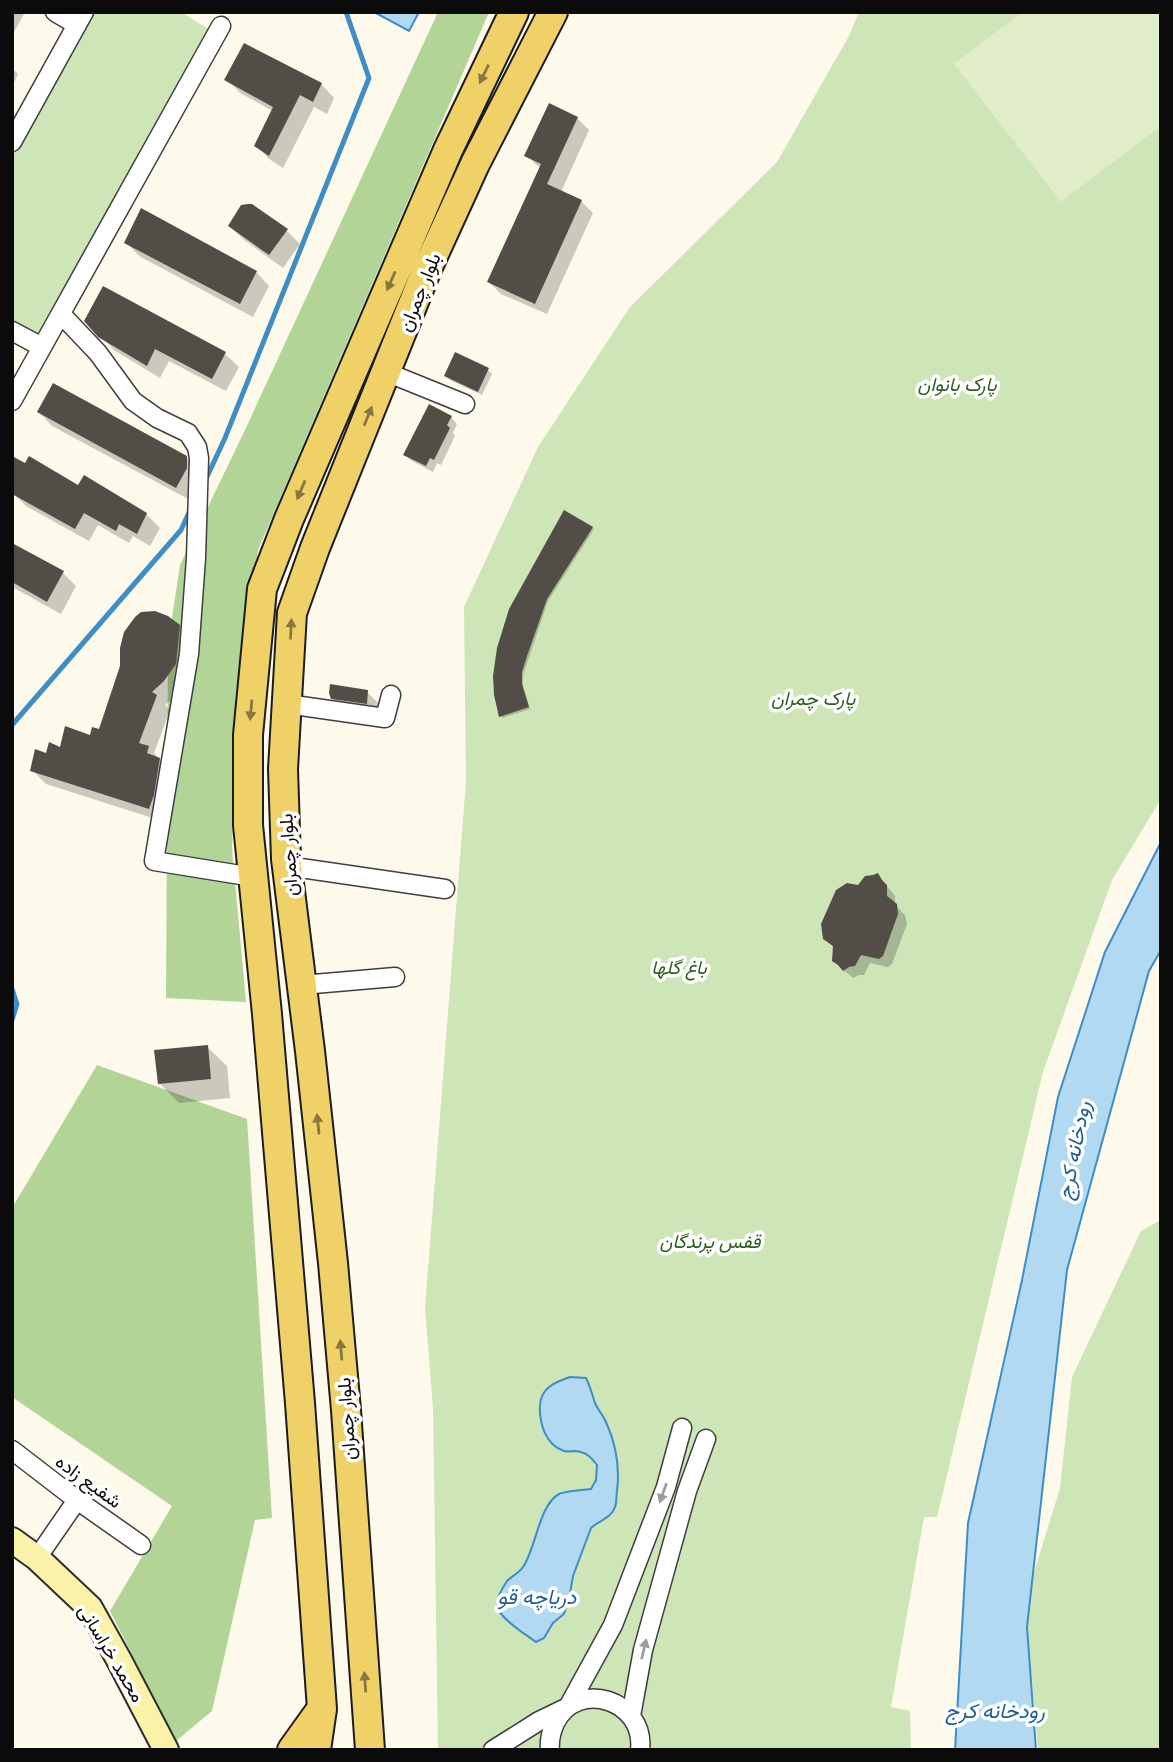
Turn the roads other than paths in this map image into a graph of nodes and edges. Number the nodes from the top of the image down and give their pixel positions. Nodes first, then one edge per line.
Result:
1 (55, 12) edge
2 (514, 12) edge
3 (553, 12) edge
4 (81, 19) edge
5 (221, 26) dead end
6 (12, 142) edge
7 (61, 314) junction
8 (12, 331) edge
9 (42, 347) junction
10 (386, 372) junction
11 (12, 401) edge
12 (465, 404) dead end
13 (391, 695) dead end
14 (287, 704) junction
15 (287, 866) junction
16 (253, 877) junction
17 (445, 889) dead end
18 (396, 976) dead end
19 (302, 985) junction
20 (682, 1428) dead end
21 (706, 1439) dead end
22 (12, 1450) edge
23 (77, 1500) junction
24 (12, 1540) edge
25 (141, 1545) dead end
26 (37, 1558) junction
27 (568, 1707) junction
28 (322, 1709) junction
29 (631, 1716) junction
30 (372, 1747) edge
31 (166, 1750) edge
32 (292, 1750) edge
33 (316, 1750) edge
34 (493, 1750) edge
35 (550, 1750) edge
36 (640, 1750) edge

1 - 4 street
2 -> 16 main road, بلوار چمران
3 - 10 main road, بلوار چمران
4 - 6 street
5 - 7 street
7 - 9 street
7 - 16 street
8 - 9 street
9 - 11 street
10 - 12 street
14 -> 10 main road, بلوار چمران
13 - 14 street
14 - 15 main road, بلوار چمران
15 - 17 street
15 - 19 main road, بلوار چمران
16 - 28 main road, بلوار چمران
18 - 19 street
30 -> 19 main road, بلوار چمران
20 -> 27 street
29 -> 21 street
22 - 23 street, شفیع زاده
23 - 25 street, شفیع زاده
23 - 26 street
24 - 26 street, محمد خراسانی
26 - 31 street, محمد خراسانی
27 - 29 street
27 - 34 street
27 - 35 street
28 - 32 main road
28 - 33 main road, بلوار چمران
29 - 36 street

